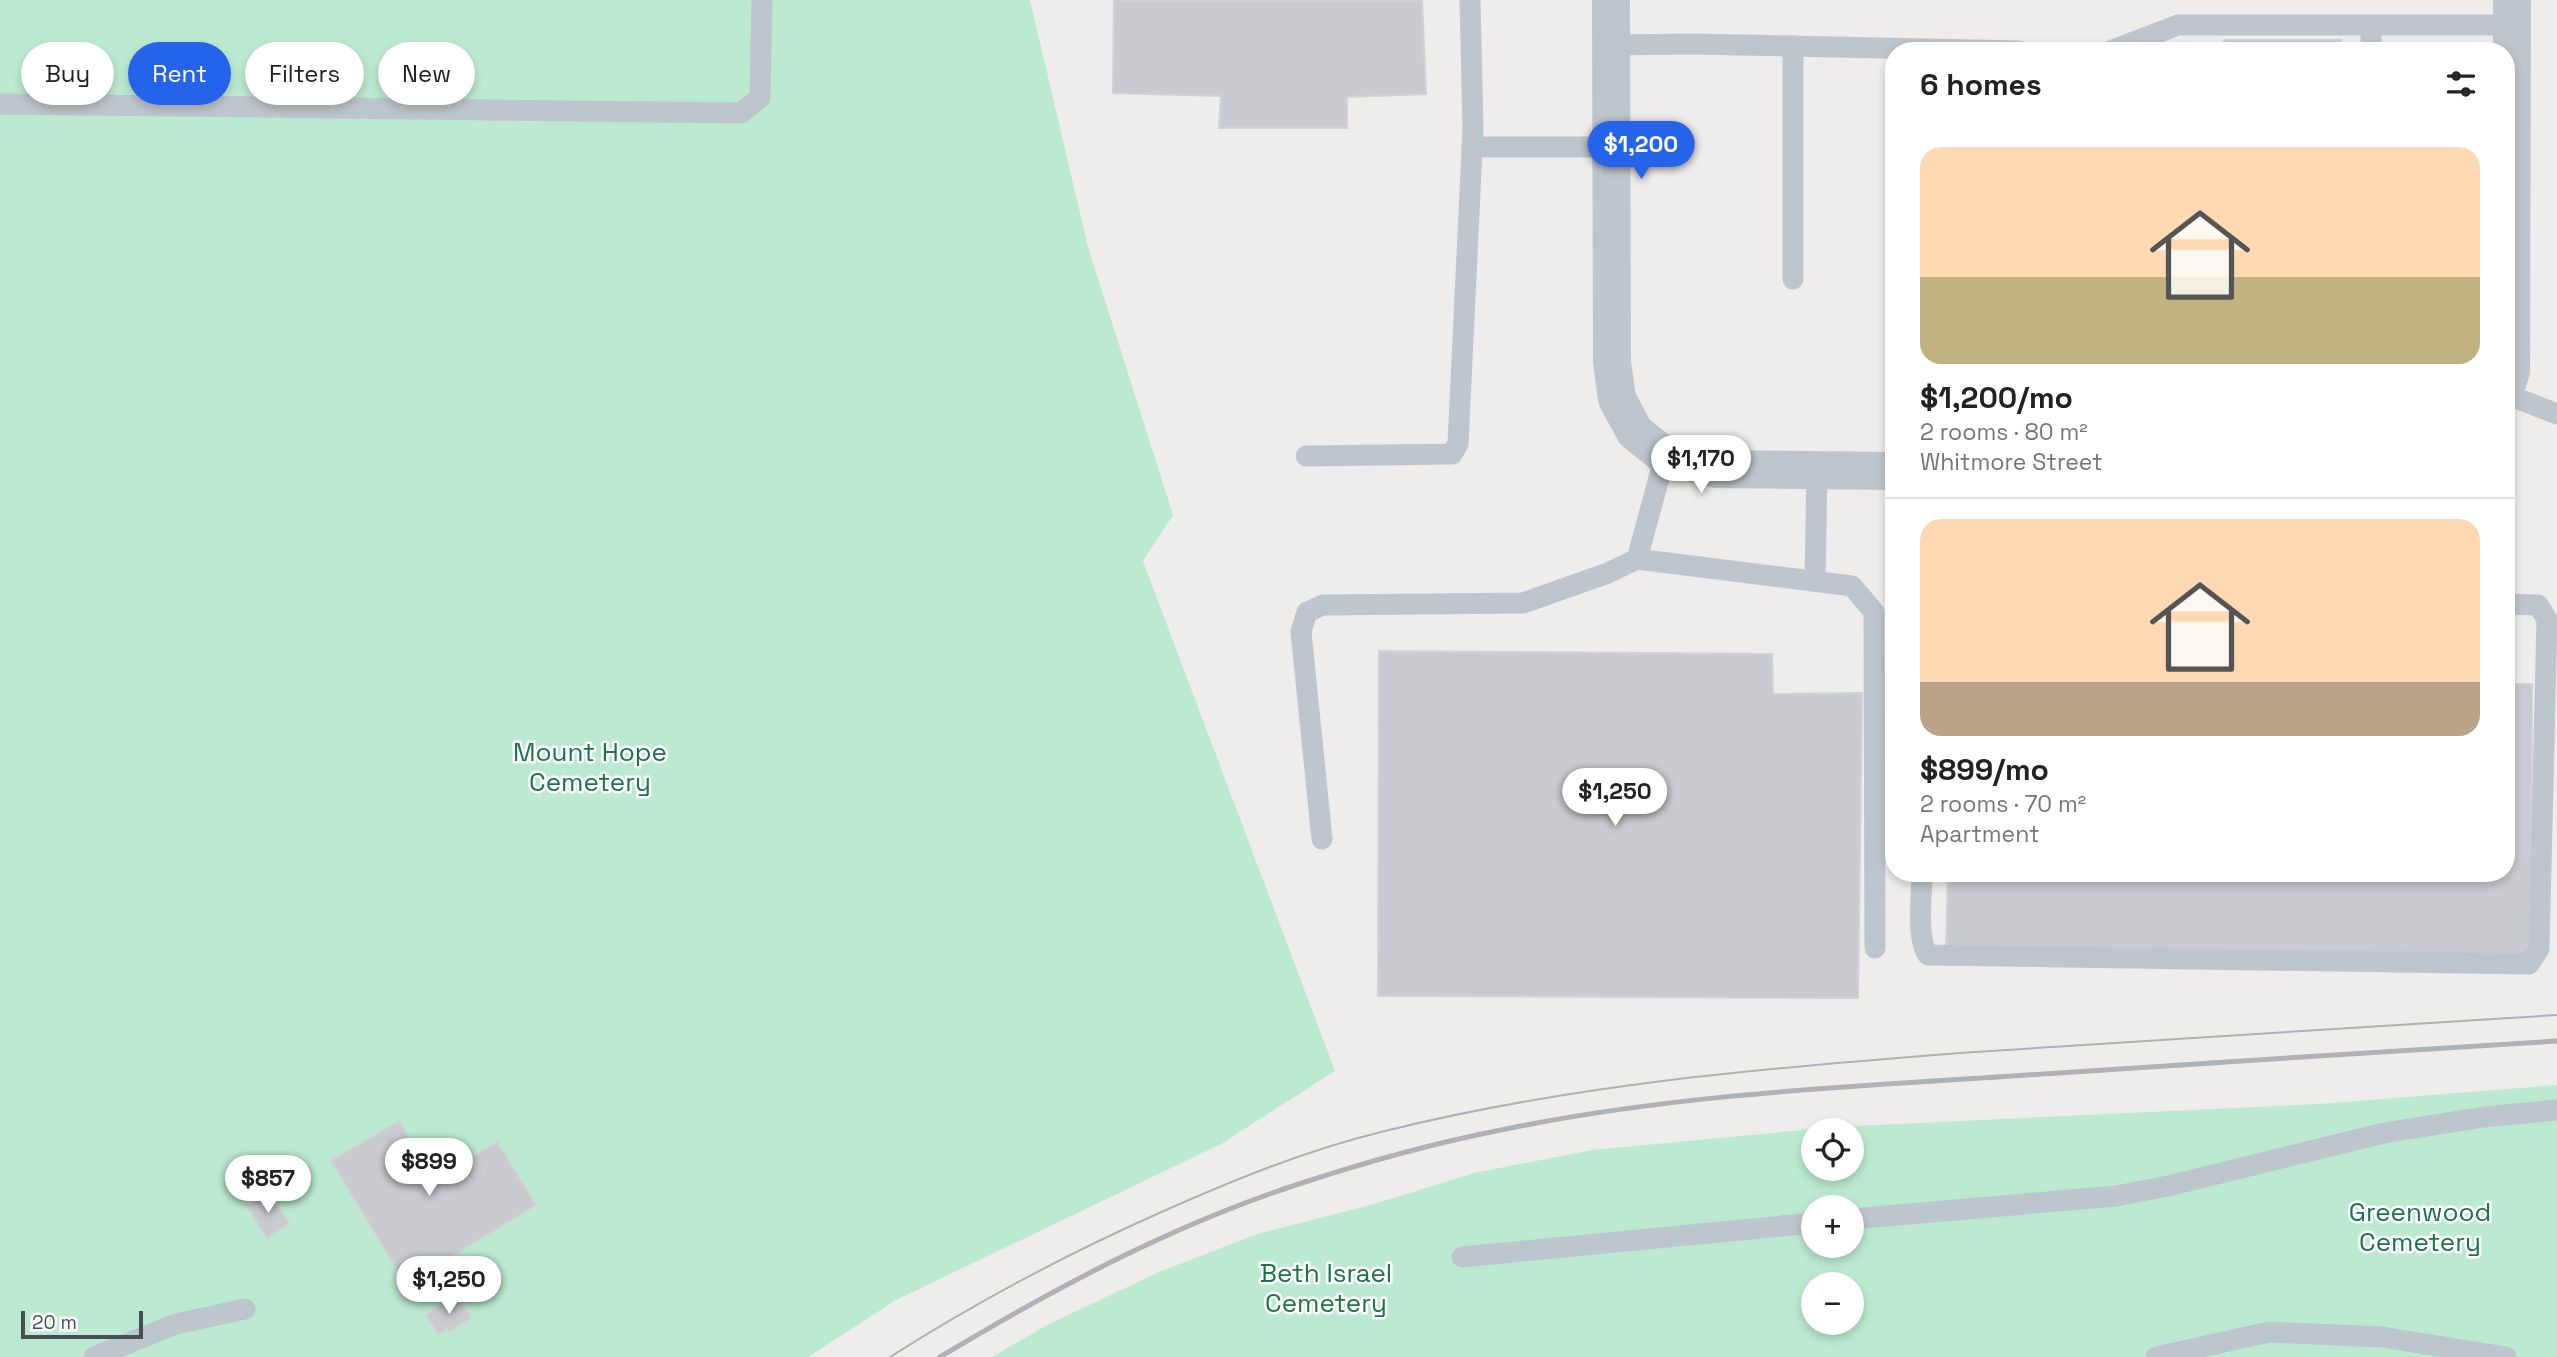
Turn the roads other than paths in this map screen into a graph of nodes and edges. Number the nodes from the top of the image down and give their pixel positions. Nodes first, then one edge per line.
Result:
1 (762, 0) edge
2 (1470, 0) edge
3 (1611, 0) edge
4 (2512, 12) edge
5 (2371, 25) junction
6 (2134, 42) edge
7 (2371, 42) edge
8 (2512, 42) edge
9 (1611, 44) junction
10 (1793, 46) junction
11 (1885, 48) edge
12 (0, 104) edge
13 (1472, 147) junction
14 (1611, 147) junction
15 (1793, 279) dead end
16 (2515, 388) edge
17 (2557, 414) edge
18 (1306, 456) dead end
19 (1665, 456) junction
20 (1817, 470) junction
21 (1885, 471) edge
22 (1637, 559) junction
23 (1815, 580) junction
24 (2515, 604) edge
25 (1322, 839) dead end
26 (1922, 882) edge
27 (1875, 948) dead end
28 (2557, 1110) edge
29 (1864, 1218) edge
30 (1801, 1224) edge
31 (1462, 1257) dead end
32 (245, 1309) dead end
33 (94, 1357) edge
34 (2156, 1357) edge
35 (2506, 1357) edge

1 - 12 lane
2 - 13 lane
3 - 9 street
4 - 5 lane
4 - 8 street
5 - 6 lane
5 - 7 lane
9 - 10 lane
9 - 14 street
10 - 11 lane
10 - 15 lane
13 - 14 lane
13 - 18 lane
14 - 19 street
16 - 17 lane
19 - 20 street
19 - 22 lane
20 - 21 street
20 - 23 lane
22 - 23 lane
22 - 25 lane
23 - 27 lane
24 - 26 lane
28 - 29 lane
30 - 31 lane
32 - 33 lane
34 - 35 lane

